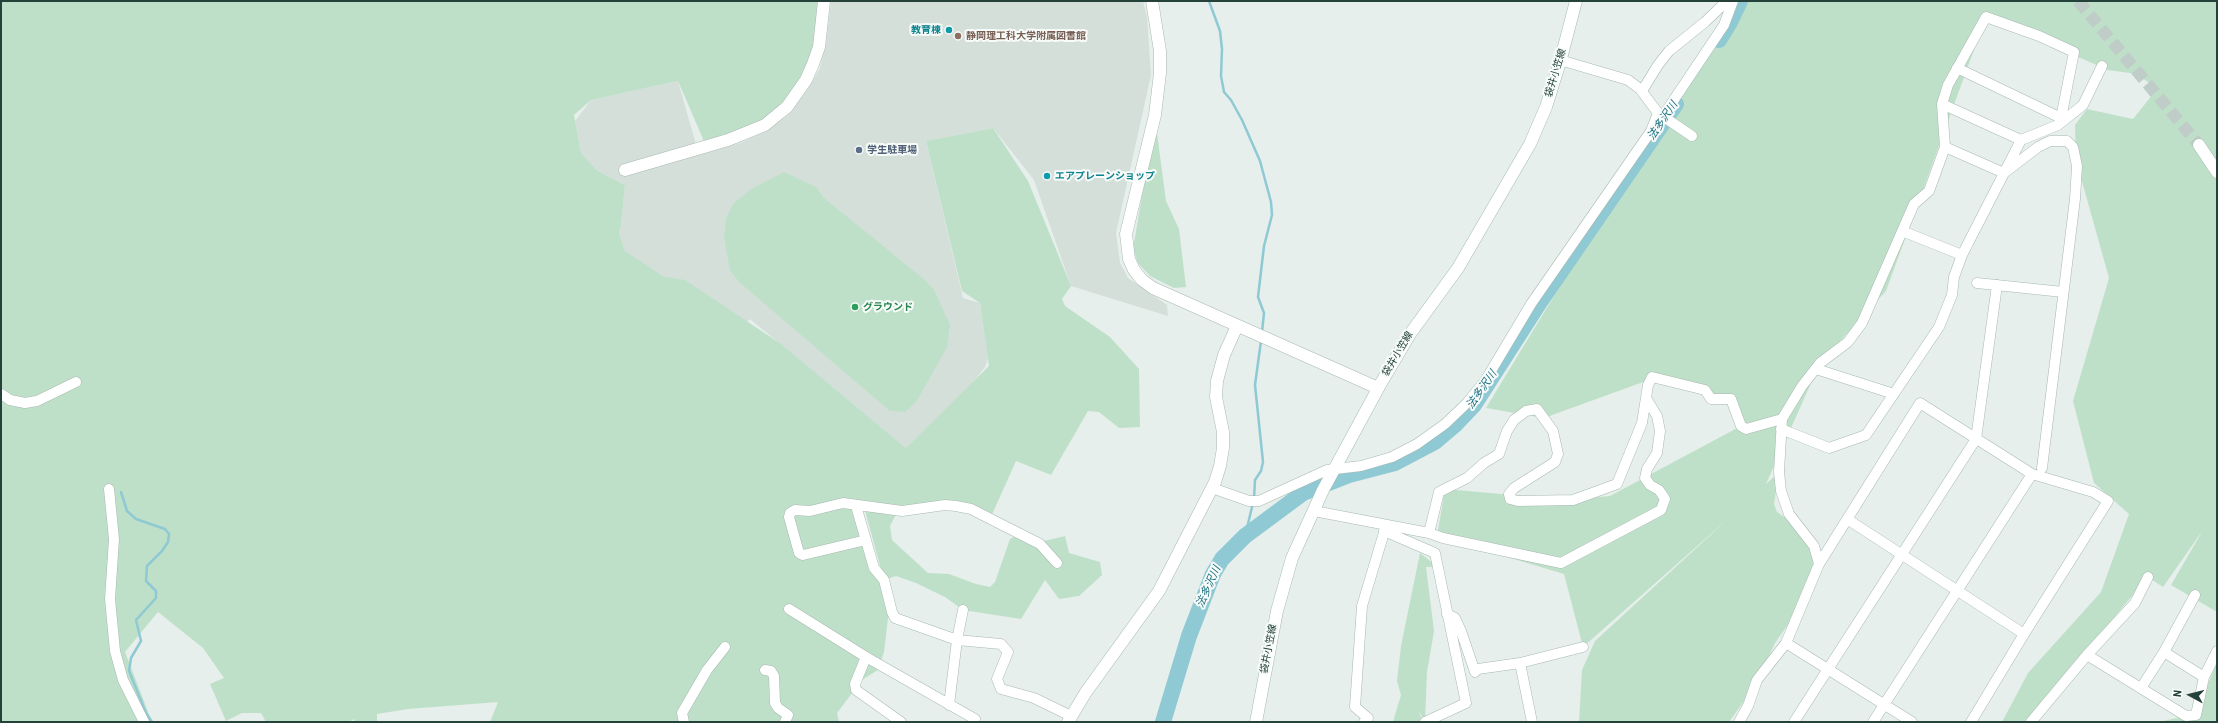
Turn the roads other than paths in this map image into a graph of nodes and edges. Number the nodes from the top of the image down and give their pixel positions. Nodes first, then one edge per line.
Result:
1 (824, 1) edge
2 (1152, 1) edge
3 (1576, 1) edge
4 (1727, 1) edge
5 (1733, 1) edge
6 (1701, 25) junction
7 (1722, 29) junction
8 (1560, 60) junction
9 (2102, 66) dead end
10 (1957, 68) junction
11 (1642, 92) junction
12 (1942, 104) junction
13 (1660, 115) junction
14 (2060, 122) junction
15 (1692, 136) dead end
16 (2021, 140) junction
17 (2199, 145) tunnel mouth
18 (1945, 147) junction
19 (625, 170) dead end
20 (2217, 172) edge
21 (2004, 173) junction
22 (1902, 231) junction
23 (1962, 255) junction
24 (1977, 283) dead end
25 (1996, 285) junction
26 (2063, 292) junction
27 (1237, 326) junction
28 (1816, 369) junction
29 (76, 382) dead end
30 (1378, 388) junction
31 (1, 394) edge
32 (1894, 394) junction
33 (1646, 398) junction
34 (1782, 424) junction
35 (1976, 439) junction
36 (2042, 468) dead end
37 (1335, 470) junction
38 (2032, 474) junction
39 (1212, 488) junction
40 (109, 489) dead end
41 (856, 506) junction
42 (1314, 510) junction
43 (1847, 519) junction
44 (1386, 528) junction
45 (1429, 532) junction
46 (866, 540) junction
47 (1902, 554) junction
48 (1057, 563) dead end
49 (1819, 564) junction
50 (2148, 577) dead end
51 (1957, 590) junction
52 (2195, 595) dead end
53 (789, 609) dead end
54 (963, 610) dead end
55 (1448, 614) junction
56 (2024, 634) junction
57 (957, 640) junction
58 (1786, 643) junction
59 (725, 646) dead end
60 (1583, 647) dead end
61 (2217, 651) edge
62 (2164, 652) junction
63 (2087, 655) junction
64 (866, 657) junction
65 (1520, 663) junction
66 (765, 670) dead end
67 (1828, 670) junction
68 (2204, 677) junction
69 (2140, 688) junction
70 (950, 704) junction
71 (1884, 705) junction
72 (2178, 717) edge
73 (1069, 719) edge
74 (144, 722) edge
75 (684, 722) edge
76 (785, 722) edge
77 (901, 722) edge
78 (974, 722) edge
79 (1256, 722) edge
80 (1364, 722) edge
81 (1425, 722) edge
82 (1532, 722) edge
83 (1739, 722) edge
84 (1794, 722) edge
85 (1872, 722) edge
86 (1912, 722) edge
87 (1971, 722) edge
88 (2031, 722) edge

1 - 19 street
2 - 27 street
3 - 8 street, 袋井小笠線
4 - 6 street
5 - 7 street
6 - 7 street
6 - 11 street
7 - 13 street
8 - 11 street
8 - 30 street, 袋井小笠線
9 - 14 street
10 - 12 street
10 - 14 street
10 - 14 street
11 - 13 street
12 - 16 street
12 - 18 street
13 - 15 street
13 - 37 street
14 - 16 street
16 - 21 street
17 - 20 street
18 - 21 street
18 - 22 street
21 - 23 street
21 - 26 street
22 - 23 street
22 - 28 street
23 - 32 street
24 - 25 street
25 - 26 street
25 - 35 street
26 - 36 street
27 - 30 street
27 - 39 street
28 - 32 street
28 - 34 street
29 - 31 street
30 - 37 street, 袋井小笠線
32 - 34 street
33 - 34 street
33 - 45 street
33 - 45 street
34 - 49 street
35 - 38 street
35 - 43 street
35 - 47 street
37 - 39 street
37 - 42 street, 袋井小笠線
38 - 51 street
38 - 56 street
39 - 73 street
40 - 74 street
41 - 46 street
41 - 46 street
41 - 48 street
42 - 44 street
42 - 79 street, 袋井小笠線
43 - 47 street
43 - 49 street
44 - 45 street
44 - 55 street
44 - 80 street
46 - 57 street
47 - 51 street
47 - 67 street
49 - 58 street
50 - 63 street
51 - 56 street
51 - 71 street
52 - 62 street
53 - 64 street
54 - 57 street
55 - 65 street
55 - 81 street
56 - 87 street
57 - 70 street
57 - 73 street
58 - 67 street
58 - 83 street
59 - 75 street
60 - 65 street
61 - 68 street
62 - 68 street
62 - 69 street
63 - 69 street
63 - 88 street
64 - 70 street
64 - 77 street
65 - 82 street
66 - 76 street
67 - 71 street
67 - 84 street
68 - 72 street
69 - 72 street
70 - 78 street
71 - 85 street
71 - 86 street

